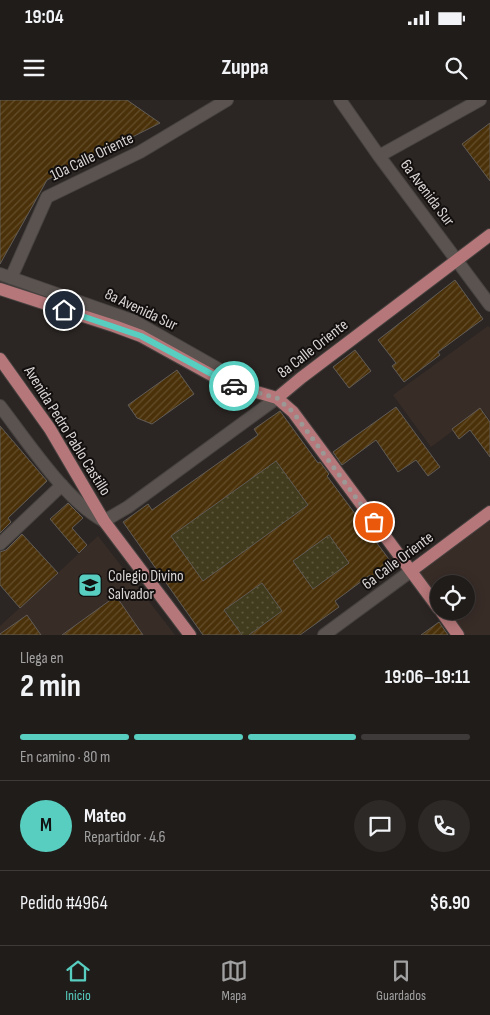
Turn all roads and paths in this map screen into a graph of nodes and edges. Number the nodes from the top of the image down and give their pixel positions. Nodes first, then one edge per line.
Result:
1 (226, 100) edge
2 (340, 100) edge
3 (480, 100) edge
4 (379, 156) junction
5 (490, 235) edge
6 (457, 259) junction
7 (6, 276) edge
8 (0, 289) edge
9 (490, 305) edge
10 (0, 358) edge
11 (260, 393) junction
12 (277, 398) junction
13 (0, 406) edge
14 (62, 485) junction
15 (490, 512) edge
16 (104, 521) junction
17 (0, 544) edge
18 (411, 571) junction
19 (430, 597) edge
20 (447, 620) edge
21 (190, 635) edge
22 (324, 635) edge
23 (458, 635) edge

1 - 7 street, 10a Calle Oriente
2 - 4 street, 6a Avenida Sur
3 - 4 street
4 - 6 street, 6a Avenida Sur
5 - 6 main road, 8a Calle Oriente
6 - 9 street, 6a Avenida Sur
6 - 12 main road, 8a Calle Oriente
7 - 11 street, 8a Avenida Sur
8 - 11 main road
10 - 16 main road, Avenida Pedro Pablo Castillo
11 - 12 main road
12 - 16 street, 8a Calle Oriente
12 - 18 main road
13 - 14 street, Avenida Pedro Pablo Castillo
14 - 16 street, Avenida Pedro Pablo Castillo
14 - 17 street
15 - 18 main road, 6a Calle Oriente
16 - 21 main road, Avenida Pedro Pablo Castillo
18 - 19 main road
18 - 22 street, 6a Calle Oriente
20 - 23 main road

